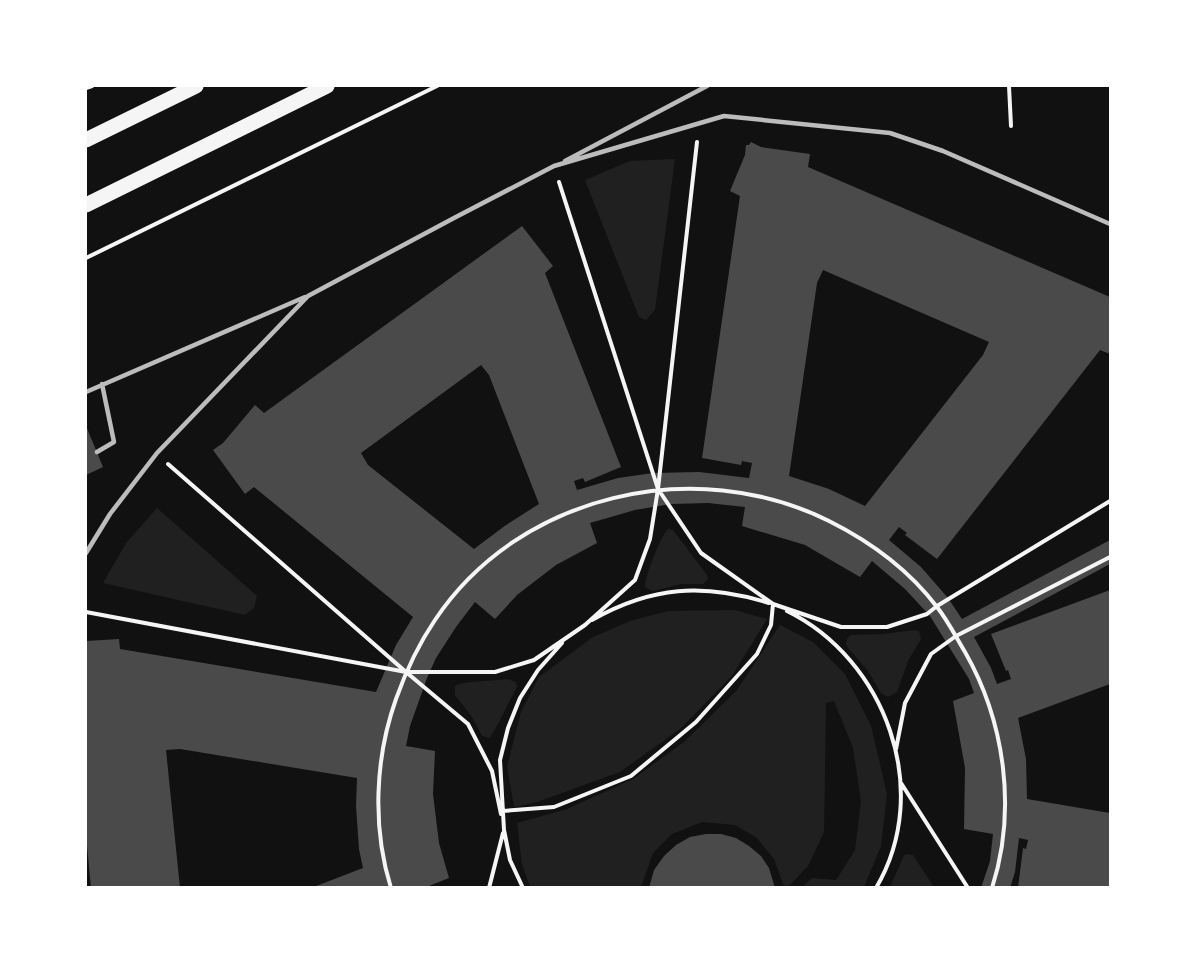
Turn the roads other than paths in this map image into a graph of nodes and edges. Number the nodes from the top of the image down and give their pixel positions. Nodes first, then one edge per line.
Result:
1 (196, 86) edge
2 (327, 86) edge
3 (706, 86) edge
4 (86, 140) edge
5 (554, 166) junction
6 (86, 205) edge
7 (1110, 224) edge
8 (308, 296) junction
9 (102, 384) junction
10 (86, 392) edge
11 (97, 452) dead end
12 (86, 553) edge

1 - 4 main road
2 - 6 main road
3 - 5 lane
5 - 7 lane
5 - 8 lane
8 - 9 lane
8 - 12 lane
9 - 10 lane
9 - 11 lane

